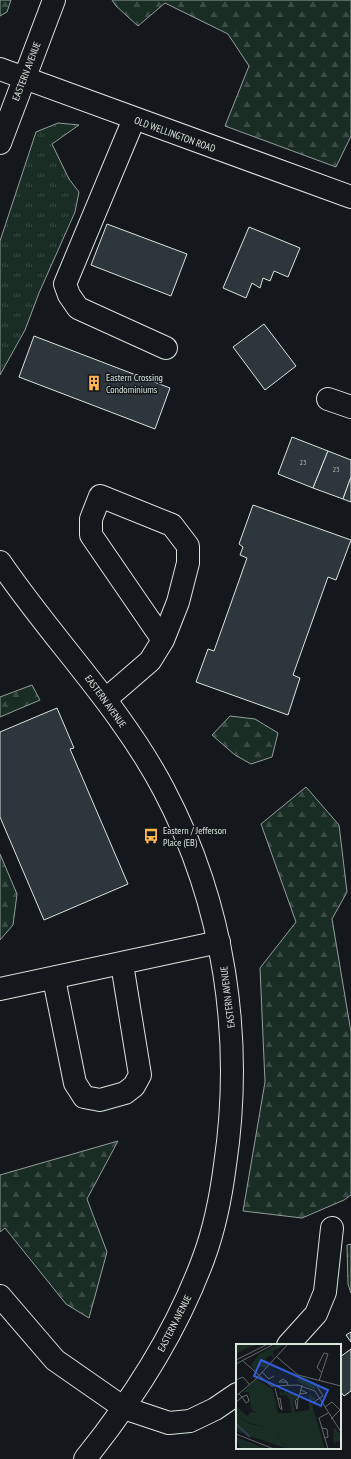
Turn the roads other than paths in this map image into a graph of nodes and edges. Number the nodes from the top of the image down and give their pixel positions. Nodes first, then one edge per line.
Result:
1 (54, 0) edge
2 (0, 68) edge
3 (24, 78) junction
4 (134, 119) junction
5 (0, 143) edge
6 (351, 197) edge
7 (166, 348) dead end
8 (328, 399) dead end
9 (351, 407) edge
10 (0, 562) edge
11 (163, 640) junction
12 (106, 699) junction
13 (219, 942) junction
14 (122, 964) junction
15 (54, 979) junction
16 (0, 990) edge
17 (332, 1228) dead end
18 (0, 1296) edge
19 (289, 1344) edge
20 (236, 1395) edge
21 (124, 1408) junction
22 (85, 1459) edge

1 - 3 street, EASTERN AVENUE
2 - 3 street, OLD WELLINGTON ROAD
3 - 4 street, OLD WELLINGTON ROAD
3 - 5 street, EASTERN AVENUE
4 - 6 street, OLD WELLINGTON ROAD
4 - 7 street
8 - 9 street
10 - 12 street, EASTERN AVENUE
11 - 11 street
11 - 12 street
12 - 13 street, EASTERN AVENUE
13 - 14 street
13 - 21 street, EASTERN AVENUE
14 - 15 street
14 - 15 street
15 - 16 street
17 - 19 street
18 - 21 street
20 - 21 street
21 - 22 street, EASTERN AVENUE

